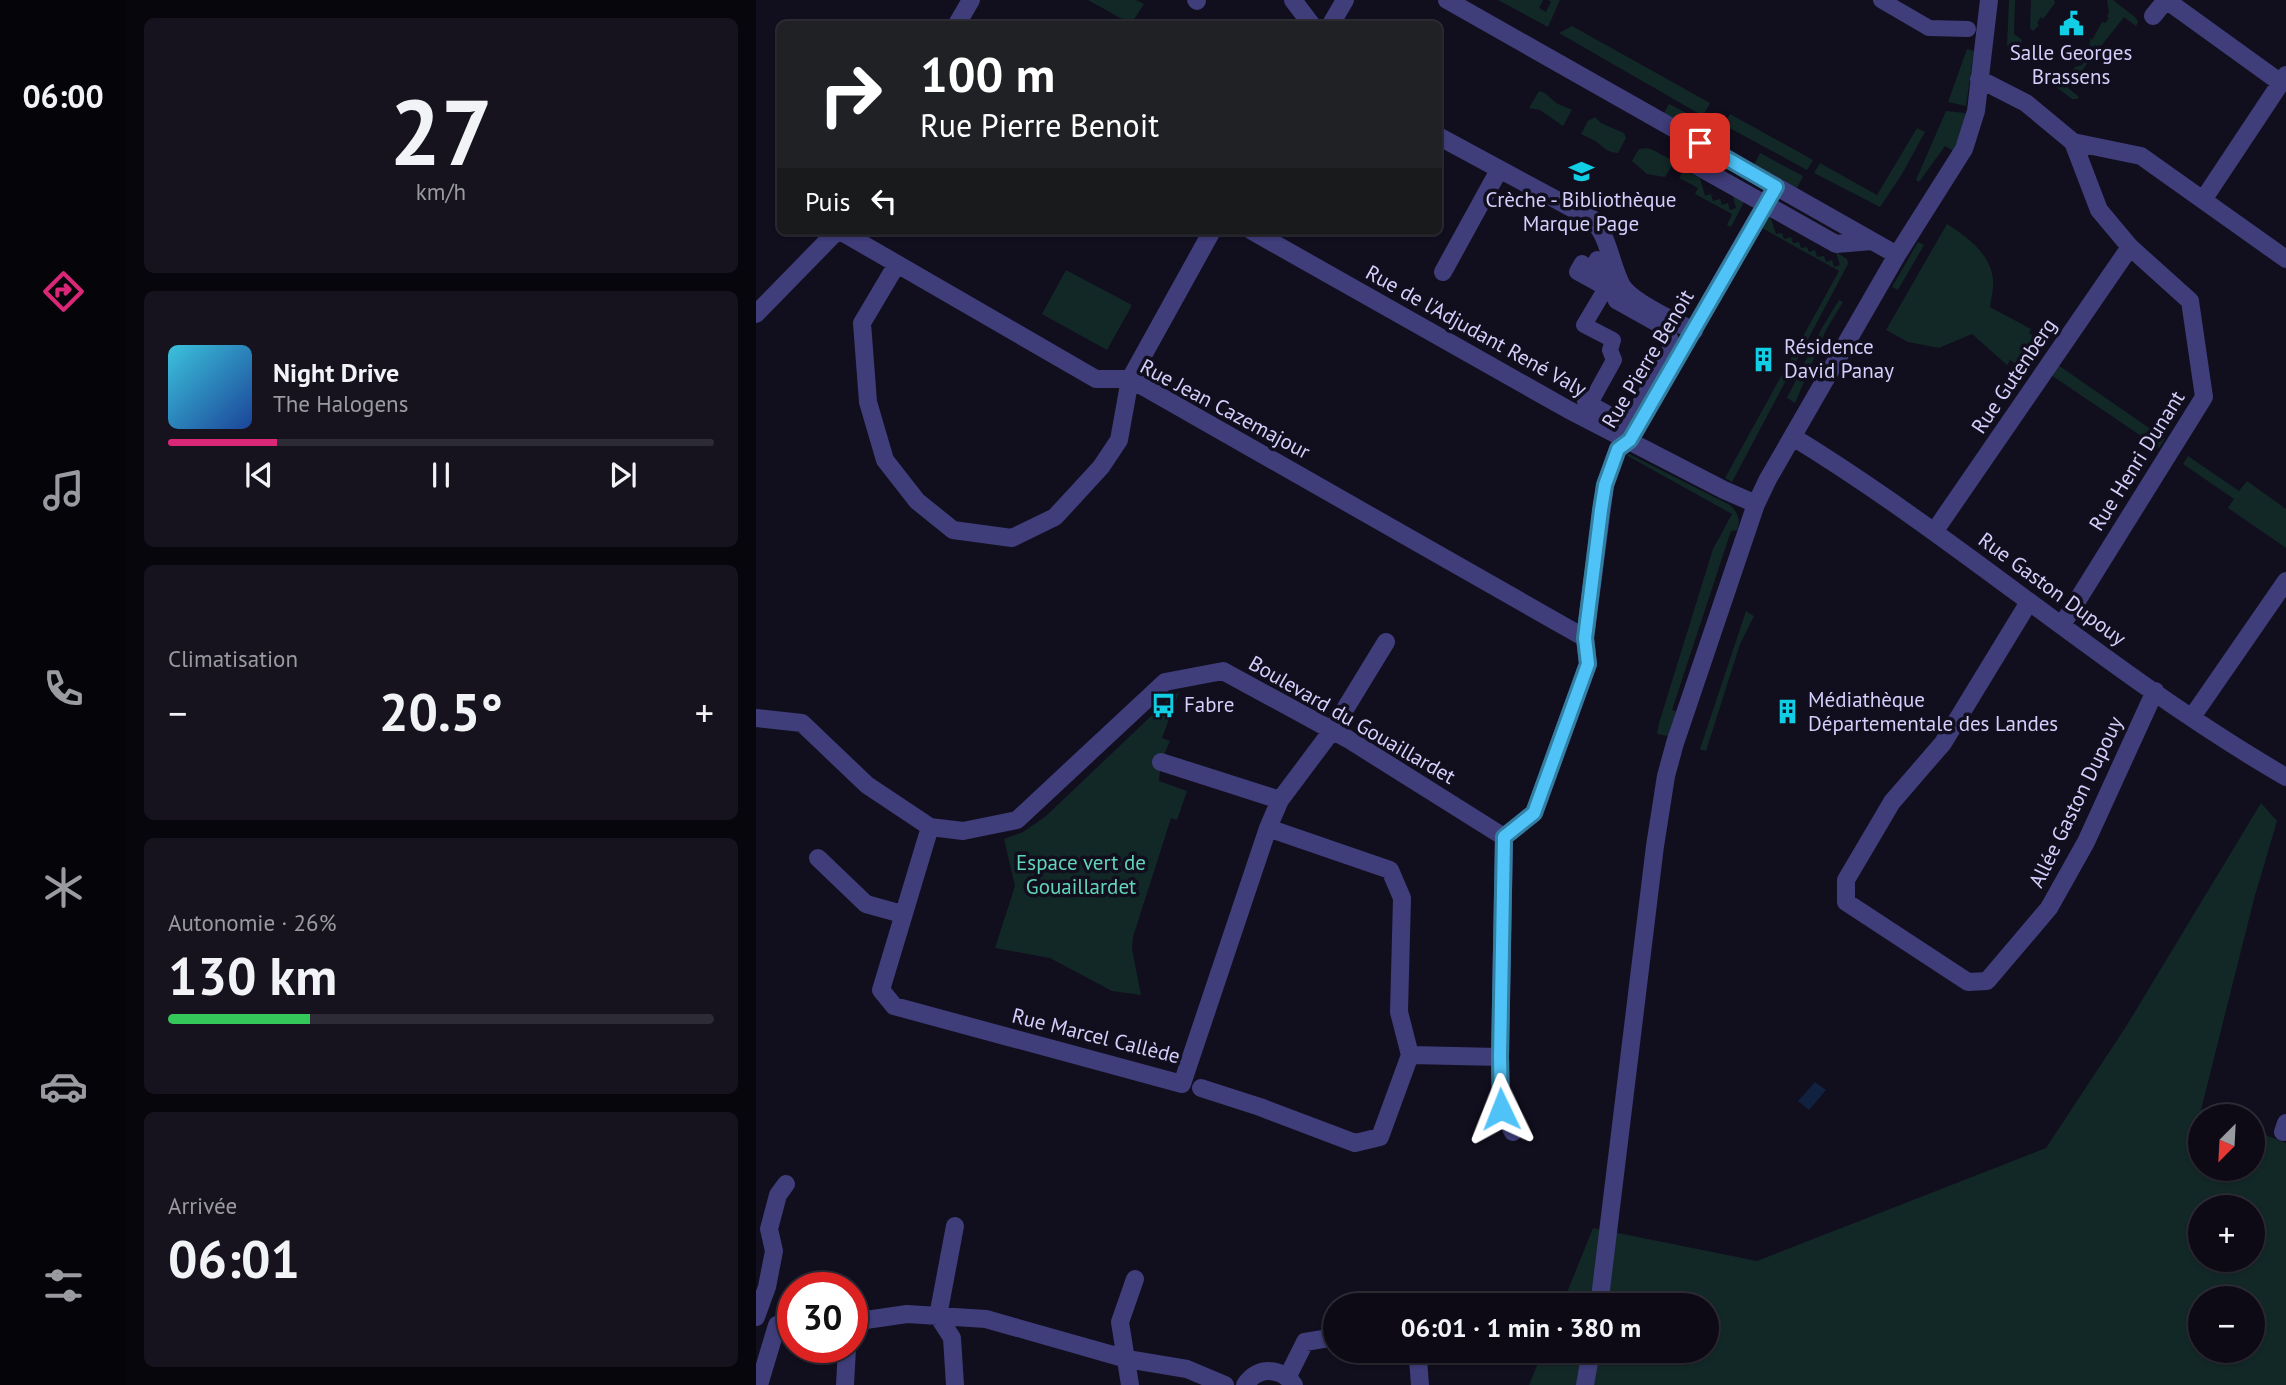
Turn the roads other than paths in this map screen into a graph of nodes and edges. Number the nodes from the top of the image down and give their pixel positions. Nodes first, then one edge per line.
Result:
1 (971, 0) edge
2 (1293, 0) edge
3 (1345, 0) edge
4 (1447, 0) edge
5 (1881, 0) edge
6 (1989, 0) edge
7 (2166, 0) edge
8 (2153, 16) dead end
9 (959, 21) edge
10 (1309, 21) edge
11 (1333, 21) edge
12 (1968, 29) dead end
13 (1979, 79) junction
14 (2283, 79) edge
15 (1681, 132) junction
16 (1442, 138) edge
17 (2073, 142) junction
18 (1492, 166) junction
19 (1776, 187) junction
20 (2203, 200) junction
21 (1766, 204) junction
22 (835, 235) edge
23 (846, 235) edge
24 (1210, 235) edge
25 (1259, 235) edge
26 (1872, 241) junction
27 (2130, 247) junction
28 (1896, 255) junction
29 (2286, 260) edge
30 (897, 264) junction
31 (1443, 272) dead end
32 (756, 314) edge
33 (1693, 331) junction
34 (1130, 379) junction
35 (1585, 401) joint
36 (1793, 437) junction
37 (1630, 440) junction
38 (1756, 504) junction
39 (1934, 532) junction
40 (2286, 581) edge
41 (2029, 602) junction
42 (2062, 625) junction
43 (1585, 638) junction
44 (1386, 642) dead end
45 (2155, 691) junction
46 (2192, 717) junction
47 (756, 718) edge
48 (1331, 732) junction
49 (1161, 762) dead end
50 (2286, 777) edge
51 (1280, 800) junction
52 (930, 827) junction
53 (1268, 828) junction
54 (1504, 837) junction
55 (818, 858) dead end
56 (902, 914) junction
57 (1410, 1055) junction
58 (1500, 1057) junction
59 (1201, 1088) dead end
60 (1513, 1132) dead end
61 (786, 1184) dead end
62 (955, 1226) dead end
63 (1135, 1279) dead end
64 (1601, 1293) edge
65 (937, 1317) junction
66 (756, 1318) edge
67 (868, 1320) edge
68 (777, 1323) edge
69 (1323, 1339) edge
70 (777, 1343) edge
71 (1127, 1359) junction
72 (846, 1363) edge
73 (1418, 1363) edge
74 (1589, 1363) edge
75 (1291, 1381) edge
76 (759, 1385) edge
77 (845, 1385) edge
78 (955, 1385) edge
79 (1130, 1385) edge
80 (1225, 1385) edge
81 (1245, 1385) edge
82 (1420, 1385) edge
83 (1585, 1385) edge

1 - 9 street
2 - 10 street
3 - 11 street
4 - 15 street
5 - 12 street
6 - 13 street
7 - 8 street
7 - 14 street
13 - 17 street
13 - 28 street
14 - 20 street
15 - 19 street
15 - 21 street
16 - 18 street
17 - 20 street
17 - 27 street, Rue Henri Dunant
18 - 31 street
18 - 33 street
19 - 21 street, Rue Pierre Benoit
19 - 26 street
20 - 29 street
21 - 26 street
21 - 33 street, Rue Pierre Benoit
22 - 32 street
23 - 30 street, Rue Jean Cazemajour
24 - 34 street
25 - 37 street, Rue de l'Adjudant René Valy
26 - 28 street
27 - 39 street, Rue Gutenberg
27 - 42 street, Rue Henri Dunant
28 - 36 street
30 - 34 street, Rue Jean Cazemajour
30 - 34 street
33 - 37 street, Rue Pierre Benoit
34 - 43 street, Rue Jean Cazemajour
35 - 35 street
36 - 38 street
36 - 39 street, Rue Gaston Dupouy
37 - 38 street, Rue de l'Adjudant René Valy
37 - 43 street, Rue Pierre Benoit
38 - 64 street
39 - 41 street, Rue Gaston Dupouy
40 - 46 street
41 - 42 street, Rue Gaston Dupouy
41 - 45 street, Allée Gaston Dupouy
42 - 45 street, Rue Gaston Dupouy
43 - 54 street, Rue Pierre Benoit
44 - 48 street, Rue Marcel Callède
45 - 46 street, Rue Gaston Dupouy
46 - 50 street, Rue Gaston Dupouy
47 - 52 street, Boulevard du Gouaillardet
48 - 51 street, Rue Marcel Callède
48 - 52 street, Boulevard du Gouaillardet
48 - 54 street, Boulevard du Gouaillardet
49 - 51 street
51 - 53 street, Rue Marcel Callède
52 - 56 street, Rue Marcel Callède
53 - 56 street, Rue Marcel Callède
53 - 57 street
54 - 58 street
55 - 56 street
57 - 58 street
57 - 59 street
58 - 60 street
61 - 66 street
62 - 65 street
63 - 71 street
65 - 67 street
65 - 71 street
65 - 78 street
66 - 68 street
69 - 75 street
70 - 76 street
71 - 79 street
71 - 80 street
72 - 77 street
73 - 82 street
74 - 83 street
75 - 81 street

